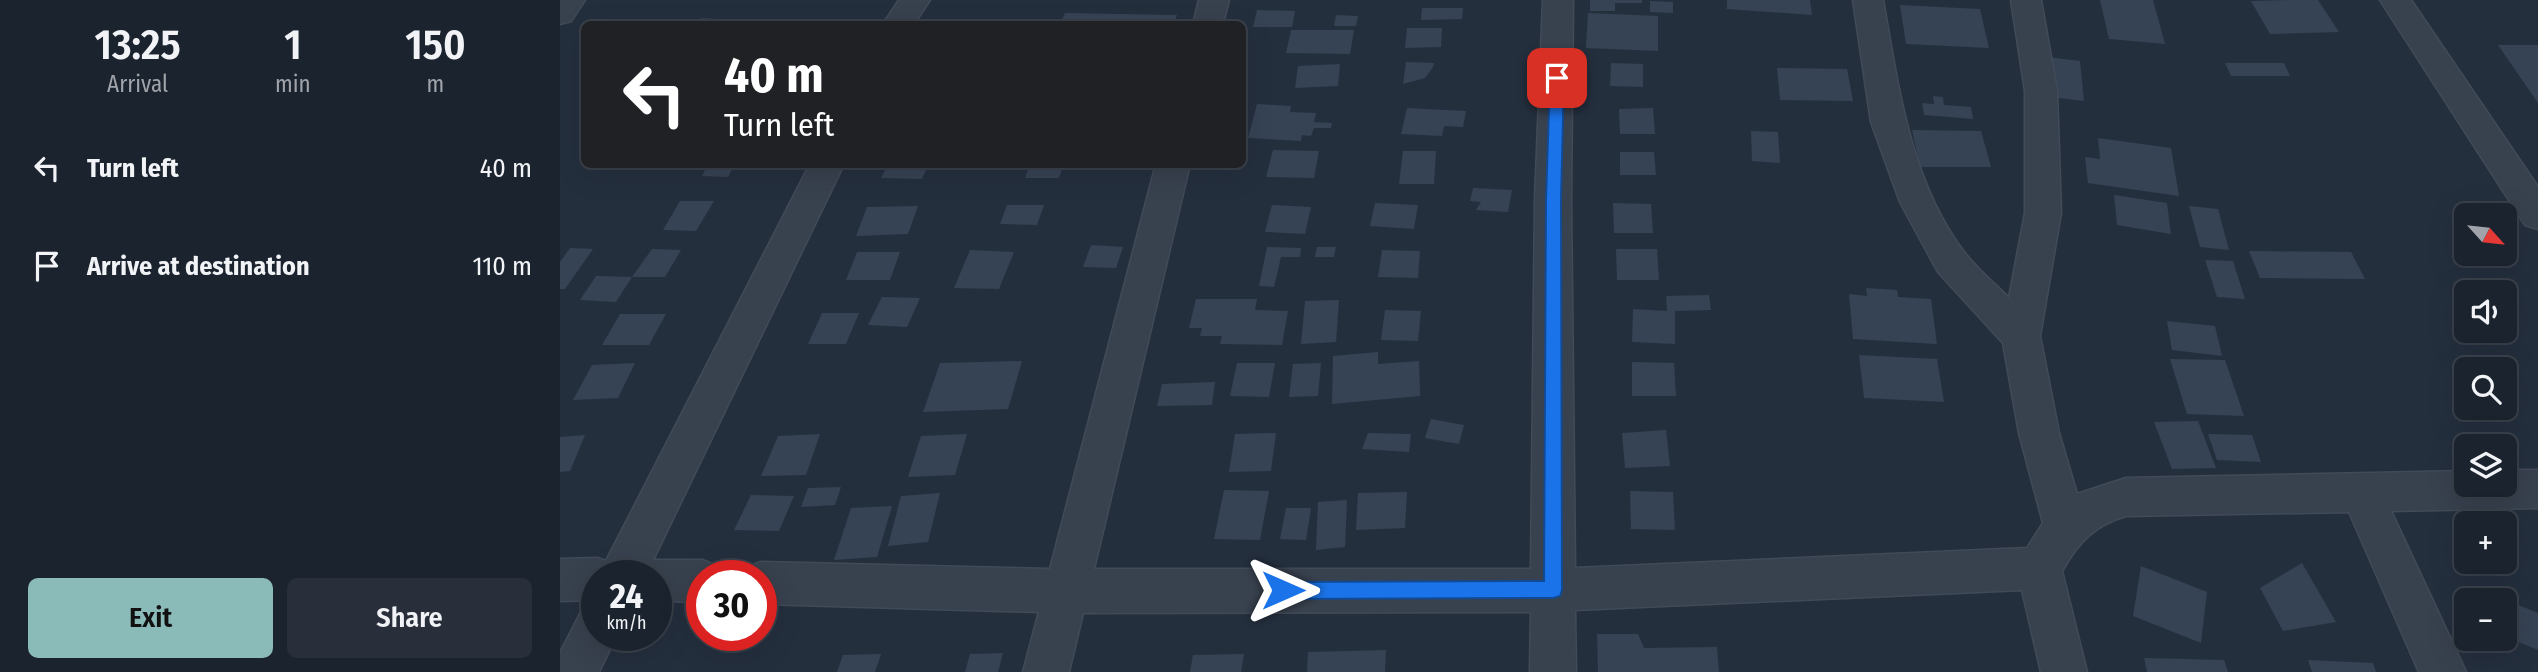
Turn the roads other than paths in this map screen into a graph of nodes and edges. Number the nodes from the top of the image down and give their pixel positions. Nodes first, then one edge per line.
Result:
1 (570, 0) edge
2 (915, 0) edge
3 (1214, 0) edge
4 (1558, 0) edge
5 (1868, 0) edge
6 (2026, 0) edge
7 (2395, 0) edge
8 (560, 15) edge
9 (900, 21) edge
10 (1209, 21) edge
11 (825, 168) edge
12 (1172, 168) edge
13 (2538, 215) edge
14 (2021, 337) junction
15 (2538, 489) edge
16 (2362, 494) junction
17 (2065, 525) junction
18 (630, 560) edge
19 (2039, 569) junction
20 (581, 579) edge
21 (560, 580) edge
22 (777, 583) edge
23 (1553, 590) junction
24 (1066, 591) junction
25 (586, 651) edge
26 (575, 672) edge
27 (1046, 672) edge
28 (1553, 672) edge
29 (2064, 672) edge
30 (2444, 672) edge

1 - 8 street
2 - 9 street
3 - 10 street
4 - 23 street
5 - 14 street
6 - 14 street
7 - 13 street
11 - 18 street
12 - 24 street
14 - 17 street
15 - 16 street
16 - 17 street
16 - 30 street
17 - 19 street
19 - 23 street
19 - 29 street
20 - 21 street
22 - 24 street
23 - 24 street
23 - 28 street
24 - 27 street
25 - 26 street

